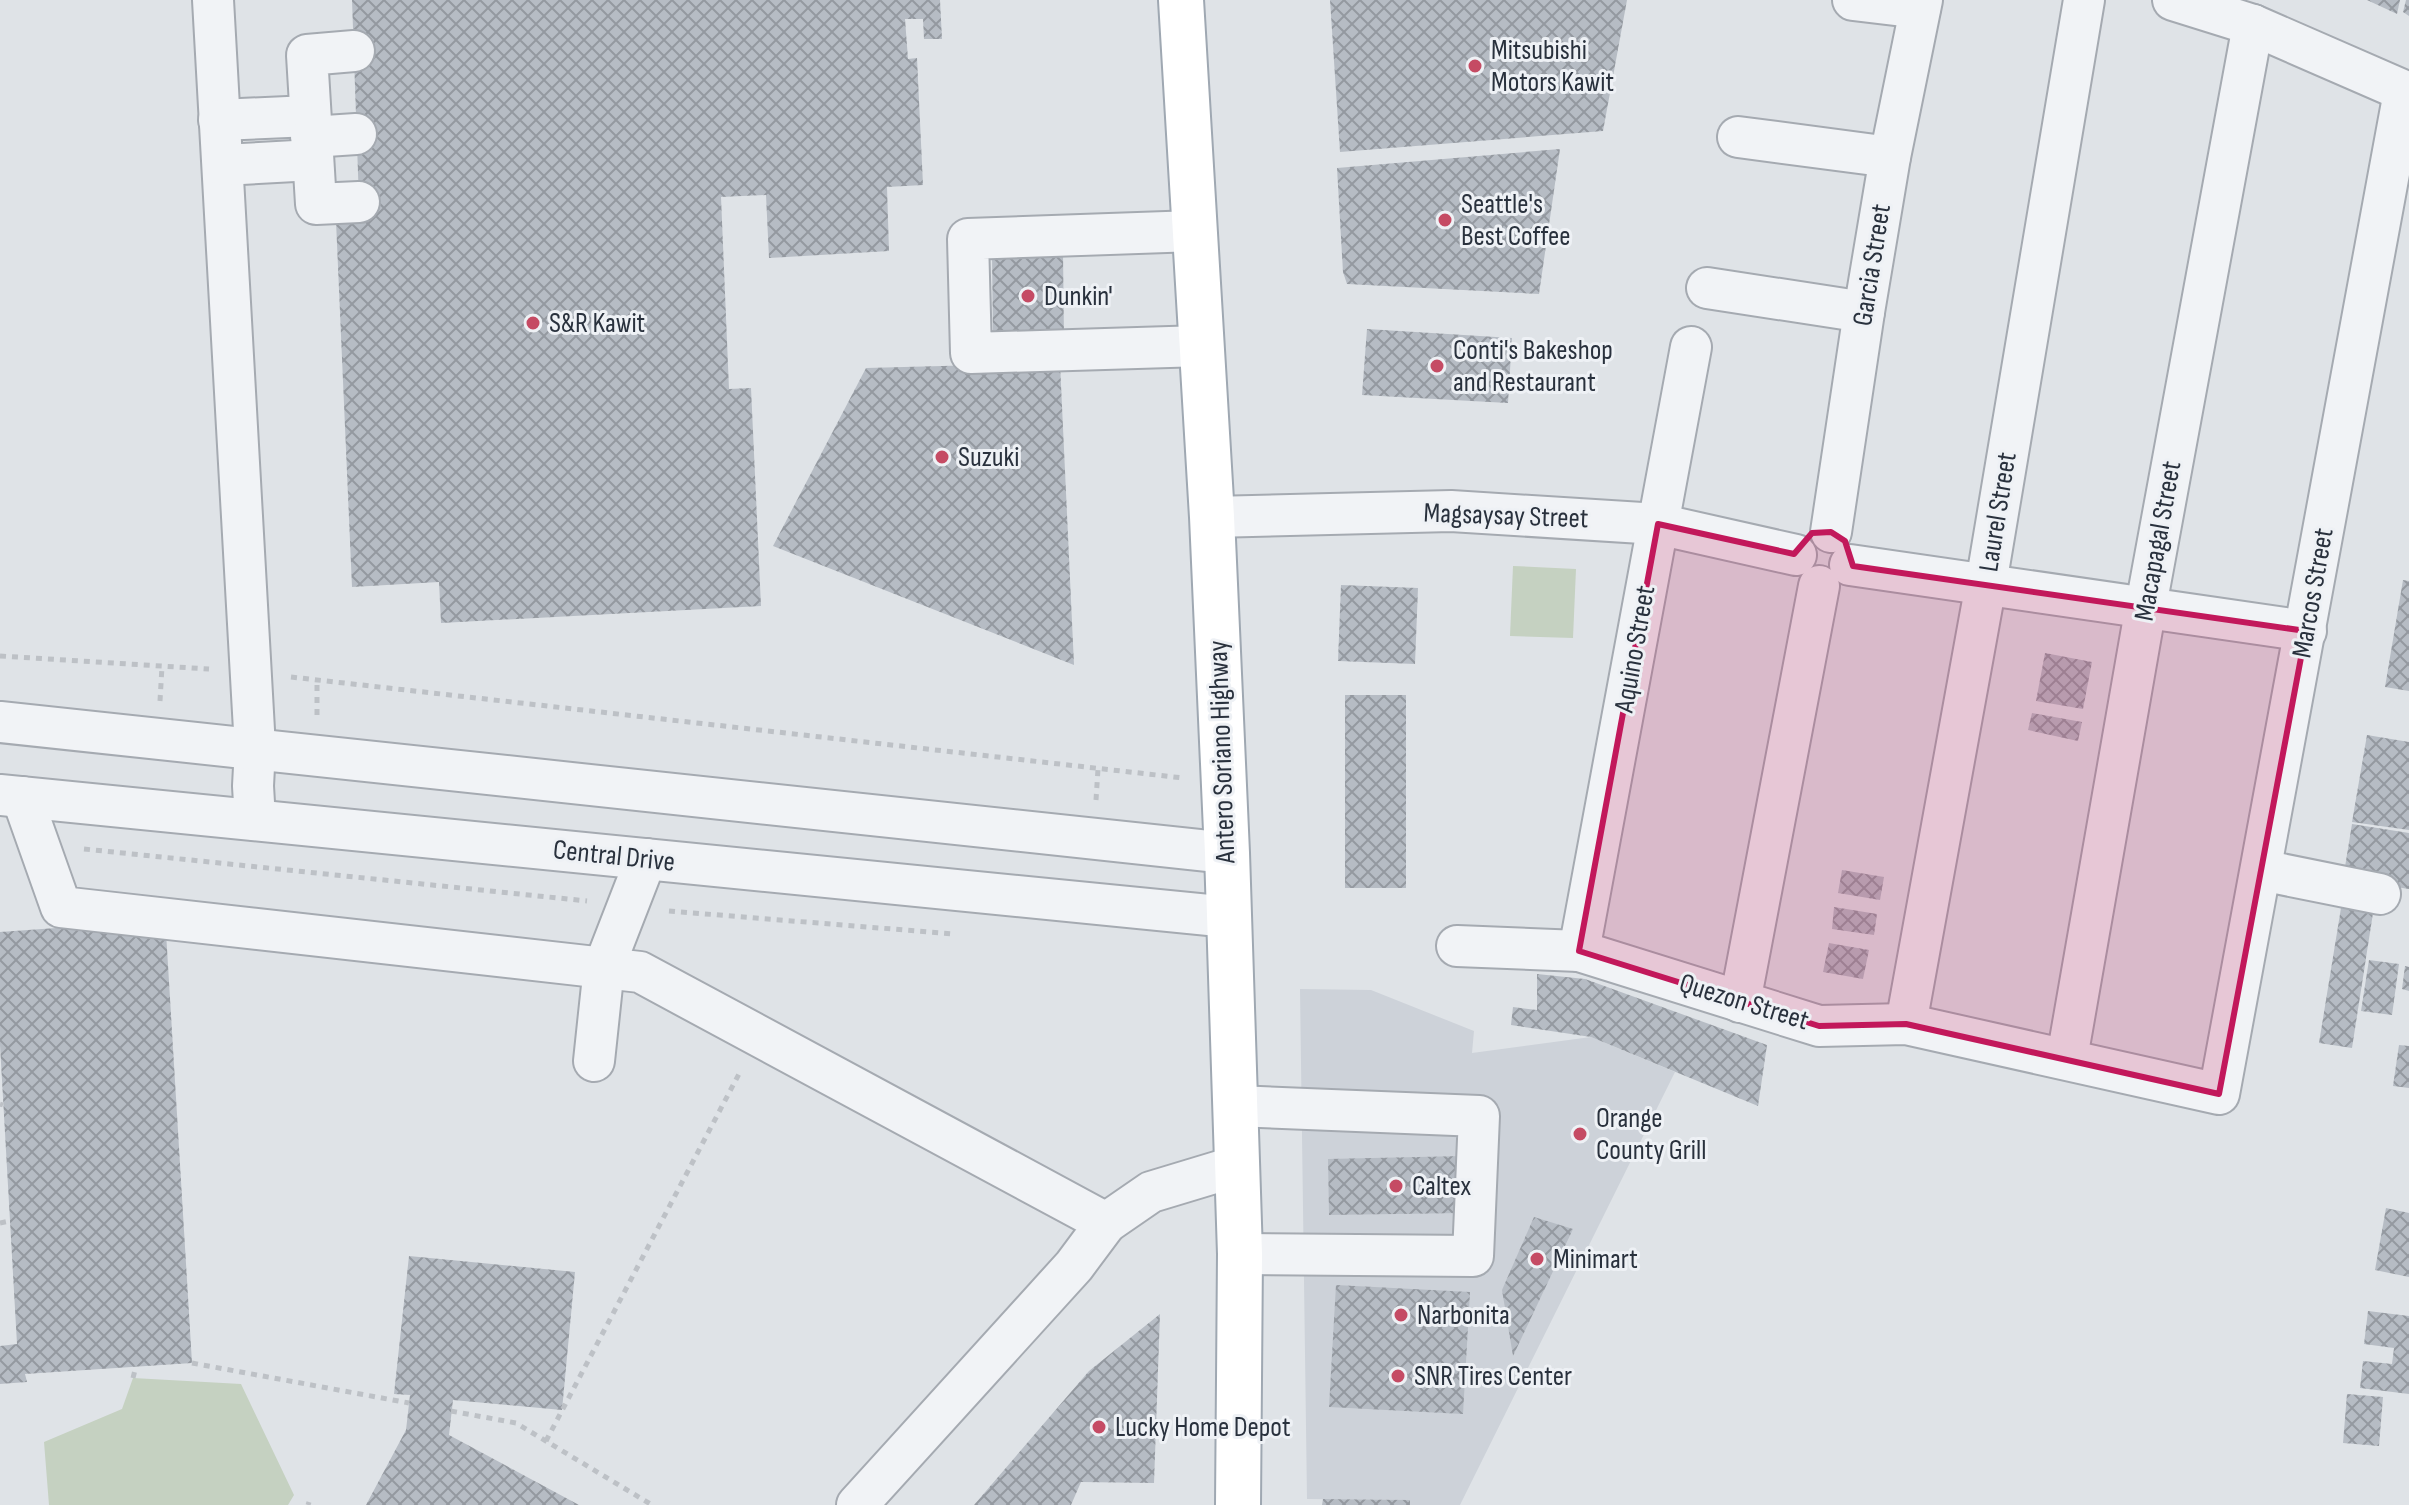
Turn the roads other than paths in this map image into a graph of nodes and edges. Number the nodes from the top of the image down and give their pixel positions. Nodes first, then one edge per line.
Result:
1 (213, 0) edge
2 (1181, 0) edge
3 (1853, 0) edge
4 (2084, 0) edge
5 (2173, 0) edge
6 (1921, 4) edge
7 (2253, 25) junction
8 (354, 51) dead end
9 (2407, 92) edge
10 (219, 120) junction
11 (356, 134) dead end
12 (1738, 137) dead end
13 (311, 138) junction
14 (1890, 157) junction
15 (223, 165) junction
16 (359, 202) dead end
17 (1195, 231) junction
18 (1707, 288) dead end
19 (1864, 312) junction
20 (1202, 346) junction
21 (1691, 347) dead end
22 (1212, 517) junction
23 (1658, 524) junction
24 (1824, 559) junction
25 (1986, 584) junction
26 (2146, 606) junction
27 (2306, 631) junction
28 (0, 722) edge
29 (255, 748) junction
30 (11, 796) edge
31 (255, 820) junction
32 (1227, 853) junction
33 (646, 859) junction
34 (2261, 870) junction
35 (2380, 894) dead end
36 (1229, 917) junction
37 (1457, 946) dead end
38 (1579, 951) junction
39 (604, 967) junction
40 (1740, 1002) junction
41 (1906, 1024) junction
42 (2067, 1058) junction
43 (594, 1061) dead end
44 (2219, 1094) joint
45 (1236, 1106) junction
46 (1237, 1166) junction
47 (1106, 1223) junction
48 (1240, 1254) junction
49 (857, 1505) edge
50 (1238, 1505) edge

1 - 10 street
2 - 17 main road, Antero Soriano Highway
3 - 6 street
4 - 25 street, Laurel Street
5 - 7 street
6 - 14 street, Garcia Street
7 - 9 street
7 - 26 street, Macapagal Street
8 - 13 street
9 - 27 street, Marcos Street
10 - 13 street
10 - 15 street
11 - 13 street
12 - 14 street
13 - 15 street
13 - 16 street
14 - 19 street, Garcia Street
15 - 29 street
17 - 20 main road, Antero Soriano Highway
17 - 20 street
18 - 19 street
19 - 24 street, Garcia Street
20 - 22 main road, Antero Soriano Highway
21 - 23 street, Aquino Street
22 - 23 street, Magsaysay Street
22 - 32 main road, Antero Soriano Highway
23 - 24 street, Magsaysay Street
23 - 38 street, Aquino Street
24 - 25 street, Magsaysay Street
24 - 40 street, Garcia Street
25 - 26 street, Magsaysay Street
25 - 41 street, Laurel Street
26 - 27 street, Magsaysay Street
26 - 42 street, Macapagal Street
27 - 34 street, Marcos Street
28 - 29 street
29 - 31 street
29 - 32 street
30 - 31 street, Central Drive
30 - 39 street
31 - 33 street, Central Drive
32 - 36 main road, Antero Soriano Highway
33 - 36 street, Central Drive
33 - 39 street
34 - 35 street
34 - 44 street, Marcos Street
36 - 45 main road, Antero Soriano Highway
37 - 38 street, Quezon Street
38 - 40 street, Quezon Street
39 - 43 street
39 - 47 street
40 - 41 street, Quezon Street
41 - 42 street, Quezon Street
42 - 44 street, Quezon Street
45 - 46 main road, Antero Soriano Highway
45 - 48 street
46 - 47 street
46 - 48 main road, Antero Soriano Highway
47 - 49 street
48 - 50 main road, Antero Soriano Highway

